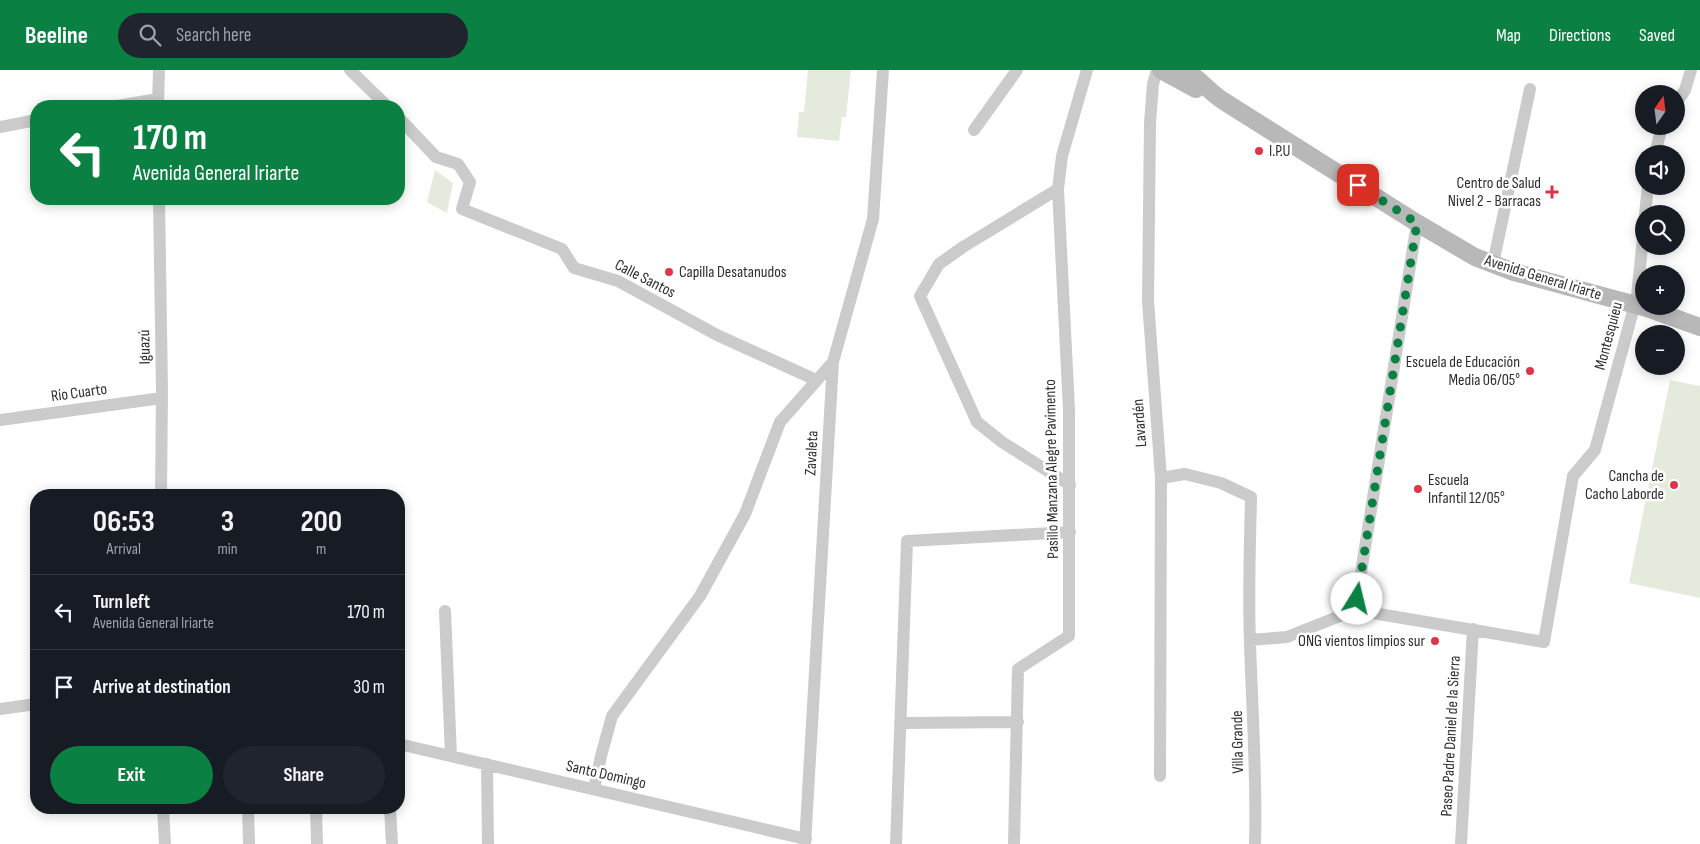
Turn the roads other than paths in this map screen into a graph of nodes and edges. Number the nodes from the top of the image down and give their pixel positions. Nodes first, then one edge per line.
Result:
1 (159, 70) edge
2 (350, 70) edge
3 (883, 70) edge
4 (1017, 70) edge
5 (1087, 70) edge
6 (1157, 70) edge
7 (1161, 70) edge
8 (1185, 70) edge
9 (1691, 70) edge
10 (1530, 90) dead end
11 (1685, 90) edge
12 (1217, 97) junction
13 (158, 100) edge
14 (381, 100) edge
15 (30, 121) edge
16 (405, 124) edge
17 (0, 127) edge
18 (974, 130) dead end
19 (1058, 189) junction
20 (160, 205) edge
21 (1417, 223) junction
22 (1493, 264) junction
23 (1635, 305) joint
24 (1665, 315) edge
25 (1700, 327) edge
26 (833, 362) junction
27 (816, 380) junction
28 (162, 398) junction
29 (0, 420) edge
30 (1160, 478) junction
31 (1070, 485) junction
32 (161, 489) edge
33 (1070, 532) junction
34 (1355, 610) junction
35 (445, 611) dead end
36 (1473, 629) junction
37 (1250, 640) junction
38 (30, 705) edge
39 (0, 709) edge
40 (1018, 722) junction
41 (900, 723) junction
42 (405, 745) edge
43 (451, 756) junction
44 (487, 764) junction
45 (1160, 776) dead end
46 (594, 789) junction
47 (164, 814) edge
48 (248, 814) edge
49 (316, 814) edge
50 (390, 814) edge
51 (805, 841) edge
52 (164, 844) edge
53 (249, 844) edge
54 (317, 844) edge
55 (392, 844) edge
56 (488, 844) edge
57 (896, 844) edge
58 (1014, 844) edge
59 (1255, 844) edge
60 (1461, 844) edge

1 - 13 street
2 - 14 street
3 - 26 street, Zavaleta
4 - 18 street
5 - 19 street, Pasillo Manzana Alegre Pavimento
6 - 30 street, Lavardén
7 - 12 main road, Avenida General Iriarte
8 - 12 main road, Avenida General Iriarte
9 - 11 street
10 - 22 street
12 - 21 main road, Avenida General Iriarte
15 - 17 street
16 - 27 street, Calle Santos
19 - 31 street, Pasillo Manzana Alegre Pavimento
19 - 31 street
20 - 28 street, Iguazú
21 - 22 main road, Avenida General Iriarte
21 - 34 street
22 - 23 main road, Avenida General Iriarte
23 - 36 street, Montesquieu
24 - 25 main road, Avenida General Iriarte
26 - 27 street
26 - 51 street, Zavaleta
27 - 46 street
28 - 29 street, Río Cuarto
28 - 32 street, Iguazú
30 - 37 street, Villa Grande
30 - 45 street, Lavardén
31 - 33 street, Pasillo Manzana Alegre Pavimento
33 - 40 street, Pasillo Manzana Alegre Pavimento
33 - 41 street
34 - 36 street
34 - 37 street
35 - 43 street
36 - 60 street, Paseo Padre Daniel de la Sierra
37 - 59 street, Villa Grande
38 - 39 street
40 - 41 street
40 - 58 street, Pasillo Manzana Alegre Pavimento
41 - 57 street
42 - 43 street, Santo Domingo
43 - 44 street, Santo Domingo
44 - 46 street, Santo Domingo
44 - 56 street
46 - 51 street, Santo Domingo
47 - 52 street
48 - 53 street
49 - 54 street
50 - 55 street

